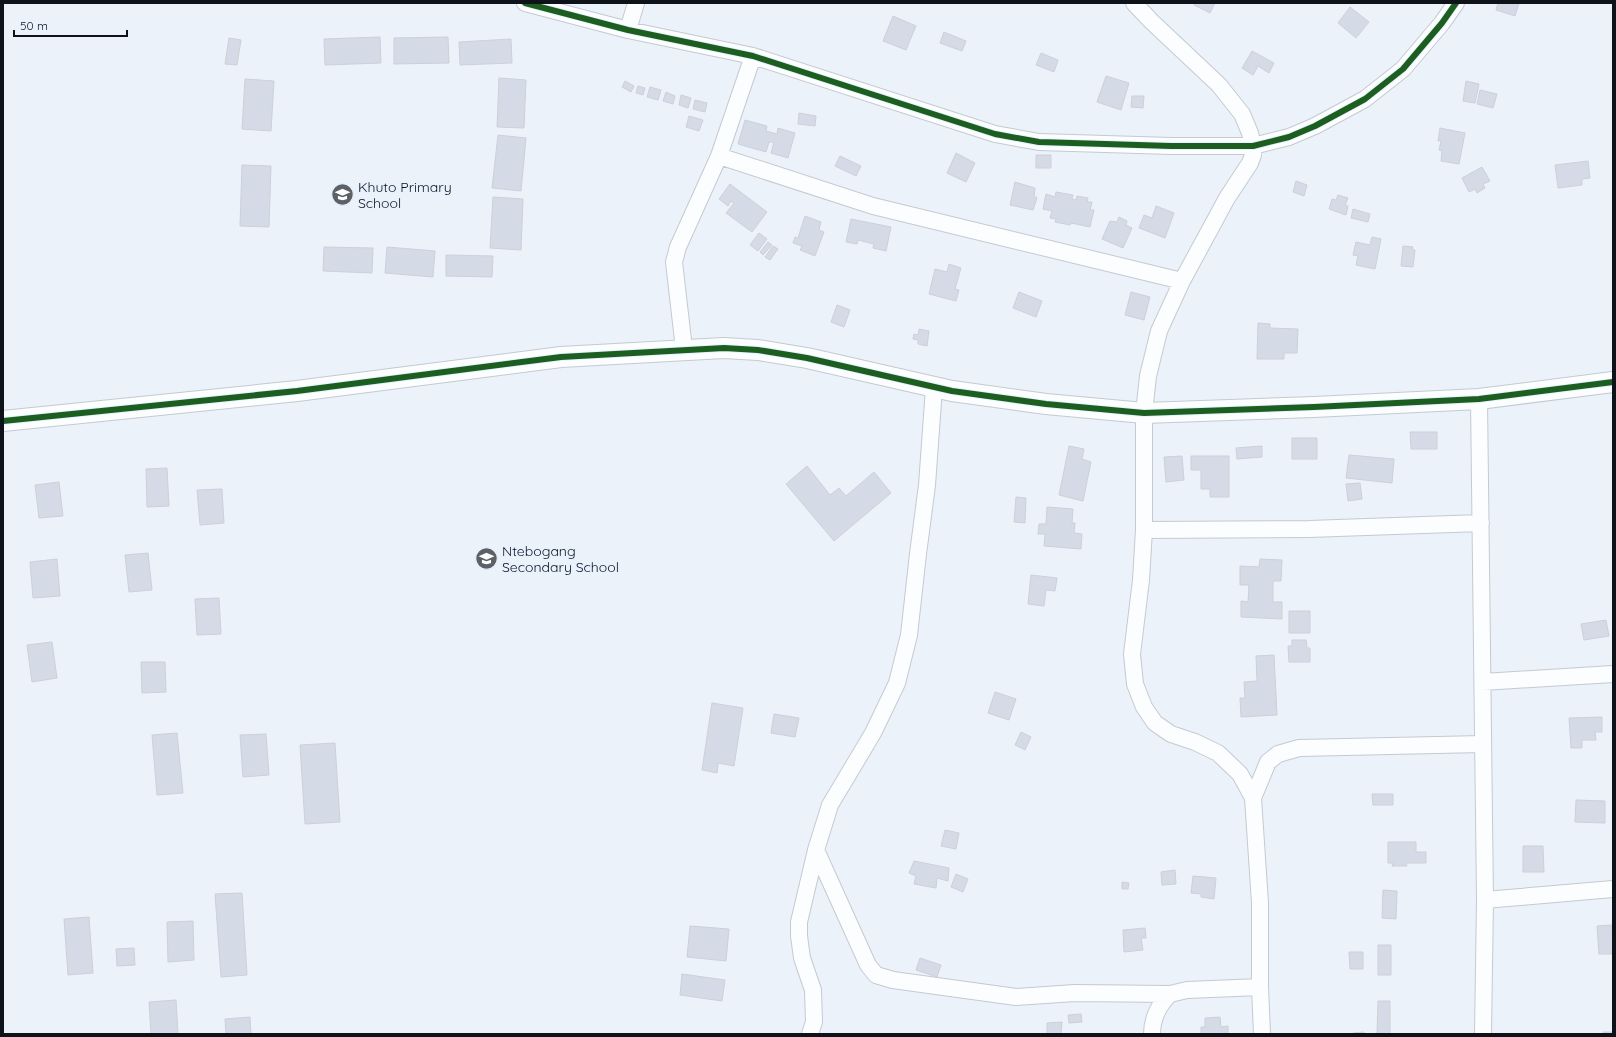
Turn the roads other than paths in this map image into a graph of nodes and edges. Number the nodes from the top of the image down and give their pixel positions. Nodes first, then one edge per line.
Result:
1 (636, 3) edge
2 (1134, 3) edge
3 (1456, 3) edge
4 (529, 4) edge
5 (628, 30) junction
6 (753, 56) junction
7 (1253, 146) junction
8 (719, 156) junction
9 (1182, 281) junction
10 (684, 349) junction
11 (1613, 382) edge
12 (934, 388) junction
13 (1479, 399) junction
14 (1144, 413) junction
15 (3, 420) edge
16 (1481, 523) junction
17 (1144, 530) junction
18 (1613, 674) edge
19 (1483, 682) junction
20 (1483, 744) junction
21 (1254, 798) junction
22 (816, 850) junction
23 (1613, 890) edge
24 (1485, 900) junction
25 (1260, 986) junction
26 (1170, 994) junction
27 (810, 1034) edge
28 (1152, 1034) edge
29 (1262, 1034) edge
30 (1483, 1034) edge

1 - 5 street
2 - 7 street
3 - 7 street
4 - 5 street
5 - 6 street
6 - 7 street
6 - 8 street
7 - 9 street
8 - 9 street
8 - 10 street
9 - 14 street
10 - 12 street
10 - 15 street
11 - 13 street
12 - 14 street
12 - 22 street
13 - 14 street
13 - 16 street
14 - 17 street
16 - 17 street
16 - 19 street
17 - 21 street
18 - 19 street
19 - 20 street
20 - 21 street
20 - 24 street
21 - 25 street
22 - 26 street
22 - 27 street
23 - 24 street
24 - 30 street
25 - 26 street
25 - 29 street
26 - 28 street

